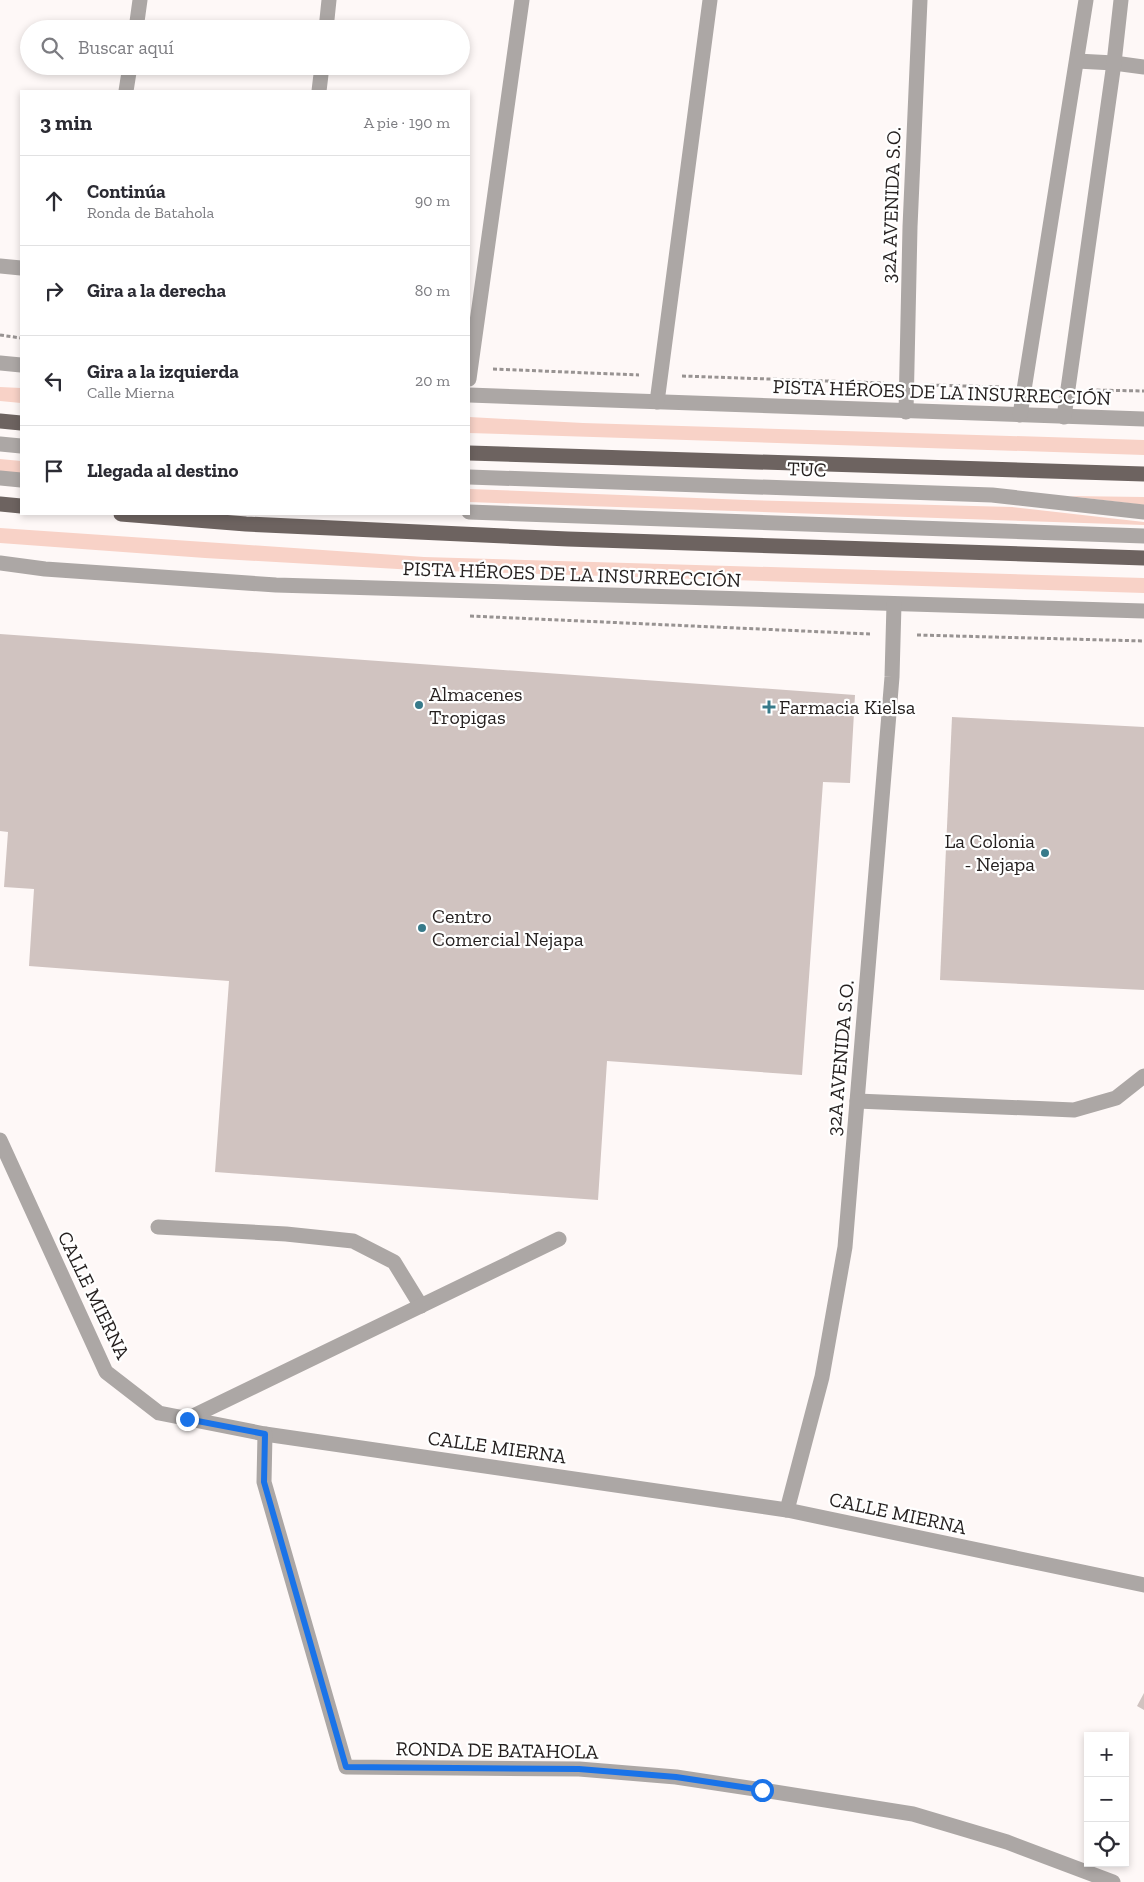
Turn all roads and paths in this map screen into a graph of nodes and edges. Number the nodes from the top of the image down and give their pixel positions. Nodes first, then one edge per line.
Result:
1 (140, 0) edge
2 (330, 0) edge
3 (522, 0) edge
4 (710, 0) edge
5 (920, 0) edge
6 (1086, 0) edge
7 (1121, 0) edge
8 (137, 20) edge
9 (327, 20) edge
10 (1077, 61) junction
11 (1114, 63) junction
12 (1144, 67) edge
13 (129, 75) edge
14 (321, 75) edge
15 (126, 90) edge
16 (319, 90) edge
17 (0, 266) edge
18 (20, 268) edge
19 (0, 336) edge
20 (20, 338) edge
21 (0, 363) edge
22 (20, 365) edge
23 (470, 372) edge
24 (470, 395) edge
25 (657, 402) junction
26 (906, 412) junction
27 (1020, 415) junction
28 (1064, 417) junction
29 (1144, 419) edge
30 (0, 421) edge
31 (20, 423) edge
32 (0, 444) edge
33 (20, 446) edge
34 (470, 453) edge
35 (1144, 474) edge
36 (470, 477) edge
37 (0, 478) edge
38 (20, 480) edge
39 (0, 504) edge
40 (20, 506) edge
41 (470, 512) edge
42 (1144, 512) edge
43 (134, 515) edge
44 (1144, 536) edge
45 (1144, 558) edge
46 (0, 563) edge
47 (894, 604) junction
48 (1144, 611) edge
49 (1144, 1076) edge
50 (857, 1101) junction
51 (0, 1140) edge
52 (158, 1227) dead end
53 (559, 1239) dead end
54 (421, 1306) junction
55 (187, 1419) junction
56 (265, 1434) junction
57 (787, 1510) junction
58 (1144, 1585) edge
59 (1113, 1882) edge

1 - 8 street
2 - 9 street
3 - 23 street
4 - 25 street
5 - 26 street, 32A AVENIDA S.O.
6 - 10 street
7 - 11 street
10 - 11 street
10 - 27 street
11 - 12 street
11 - 28 street
13 - 15 street
14 - 16 street
17 - 18 street
19 - 20 path
21 - 22 street
24 - 25 street, PISTA HÉROES DE LA INSURRECCIÓN
25 - 26 street, PISTA HÉROES DE LA INSURRECCIÓN
26 - 27 street, PISTA HÉROES DE LA INSURRECCIÓN
27 - 28 street, PISTA HÉROES DE LA INSURRECCIÓN
28 - 29 street, PISTA HÉROES DE LA INSURRECCIÓN
30 - 31 main road
32 - 33 street
34 - 35 main road
36 - 42 street, TUC
37 - 38 street
39 - 40 main road
41 - 44 street
43 - 45 main road, PISTA HÉROES DE LA INSURRECCIÓN
46 - 47 street, PISTA HÉROES DE LA INSURRECCIÓN
47 - 48 street, PISTA HÉROES DE LA INSURRECCIÓN
47 - 50 street, 32A AVENIDA S.O.
49 - 50 street
50 - 57 street, 32A AVENIDA S.O.
51 - 55 street, CALLE MIERNA
52 - 54 street
53 - 54 street
54 - 55 street
55 - 56 street, CALLE MIERNA
56 - 57 street, CALLE MIERNA
56 - 59 street, RONDA DE BATAHOLA
57 - 58 street, CALLE MIERNA

